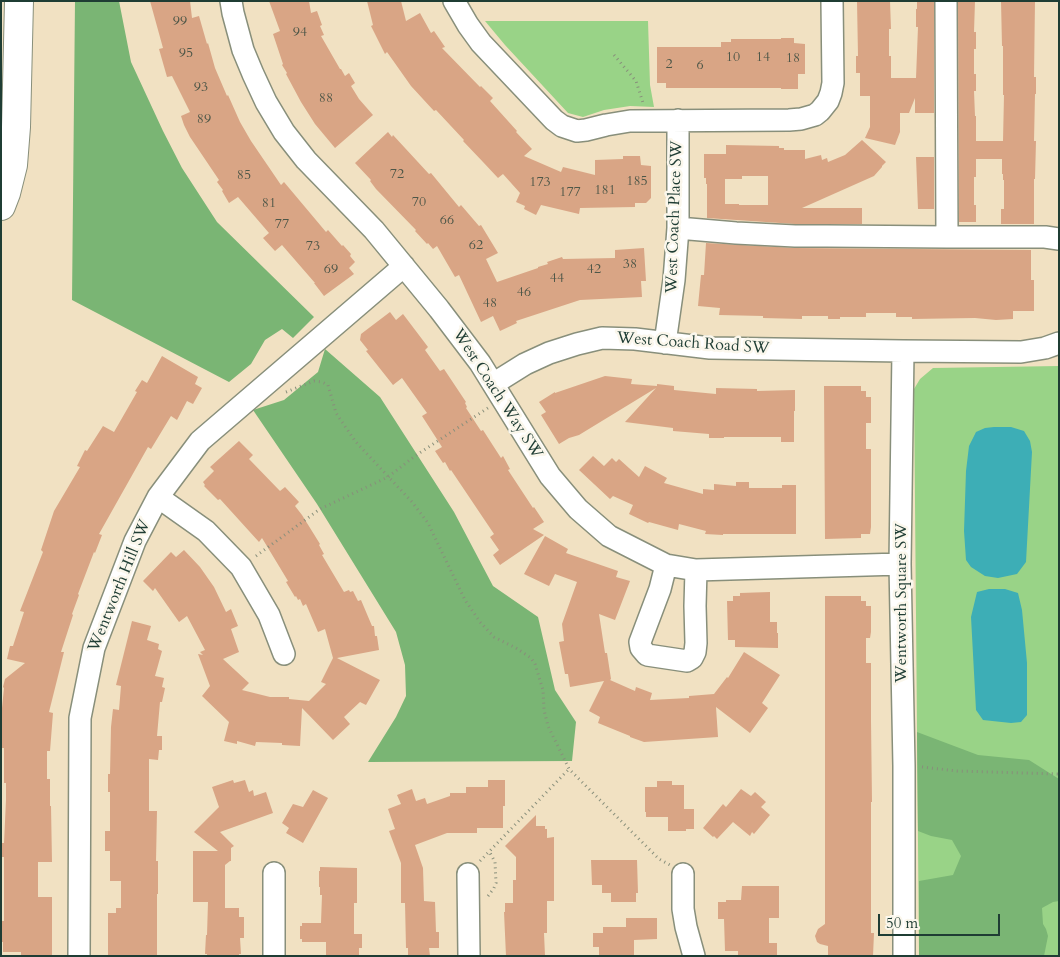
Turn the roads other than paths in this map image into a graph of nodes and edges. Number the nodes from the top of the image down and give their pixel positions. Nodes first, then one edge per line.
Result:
1 (19, 1) edge
2 (231, 1) edge
3 (454, 1) edge
4 (832, 1) edge
5 (946, 1) edge
6 (678, 120) junction
7 (1, 206) edge
8 (678, 228) junction
9 (946, 237) junction
10 (1059, 239) edge
11 (404, 266) junction
12 (1057, 334) edge
13 (665, 342) junction
14 (902, 351) junction
15 (493, 384) junction
16 (158, 497) junction
17 (900, 564) junction
18 (666, 565) junction
19 (696, 570) junction
20 (284, 654) dead end
21 (274, 873) dead end
22 (468, 874) road end
23 (683, 874) road end
24 (79, 956) edge
25 (274, 956) edge
26 (469, 956) edge
27 (694, 956) edge
28 (904, 956) edge

1 - 7 highway
2 - 11 street, West Coach Way SW
3 - 6 street, West Coach Place SW
4 - 6 street, West Coach Place SW
5 - 9 street
6 - 8 street, West Coach Place SW
8 - 9 street
8 - 13 street, West Coach Place SW
9 - 10 street
11 - 15 street, West Coach Way SW
11 - 16 street, Wentworth Hill SW
12 - 14 street
13 - 14 street, West Coach Road SW
13 - 15 street, West Coach Road SW
14 - 17 street, Wentworth Square SW
15 - 18 street, West Coach Way SW
16 - 20 street
16 - 24 street, Wentworth Hill SW
17 - 19 street, West Coach Way SW
17 - 28 street, Wentworth Square SW
18 - 19 street, West Coach Way SW
18 - 19 street
21 - 25 street
22 - 26 street
23 - 27 street

